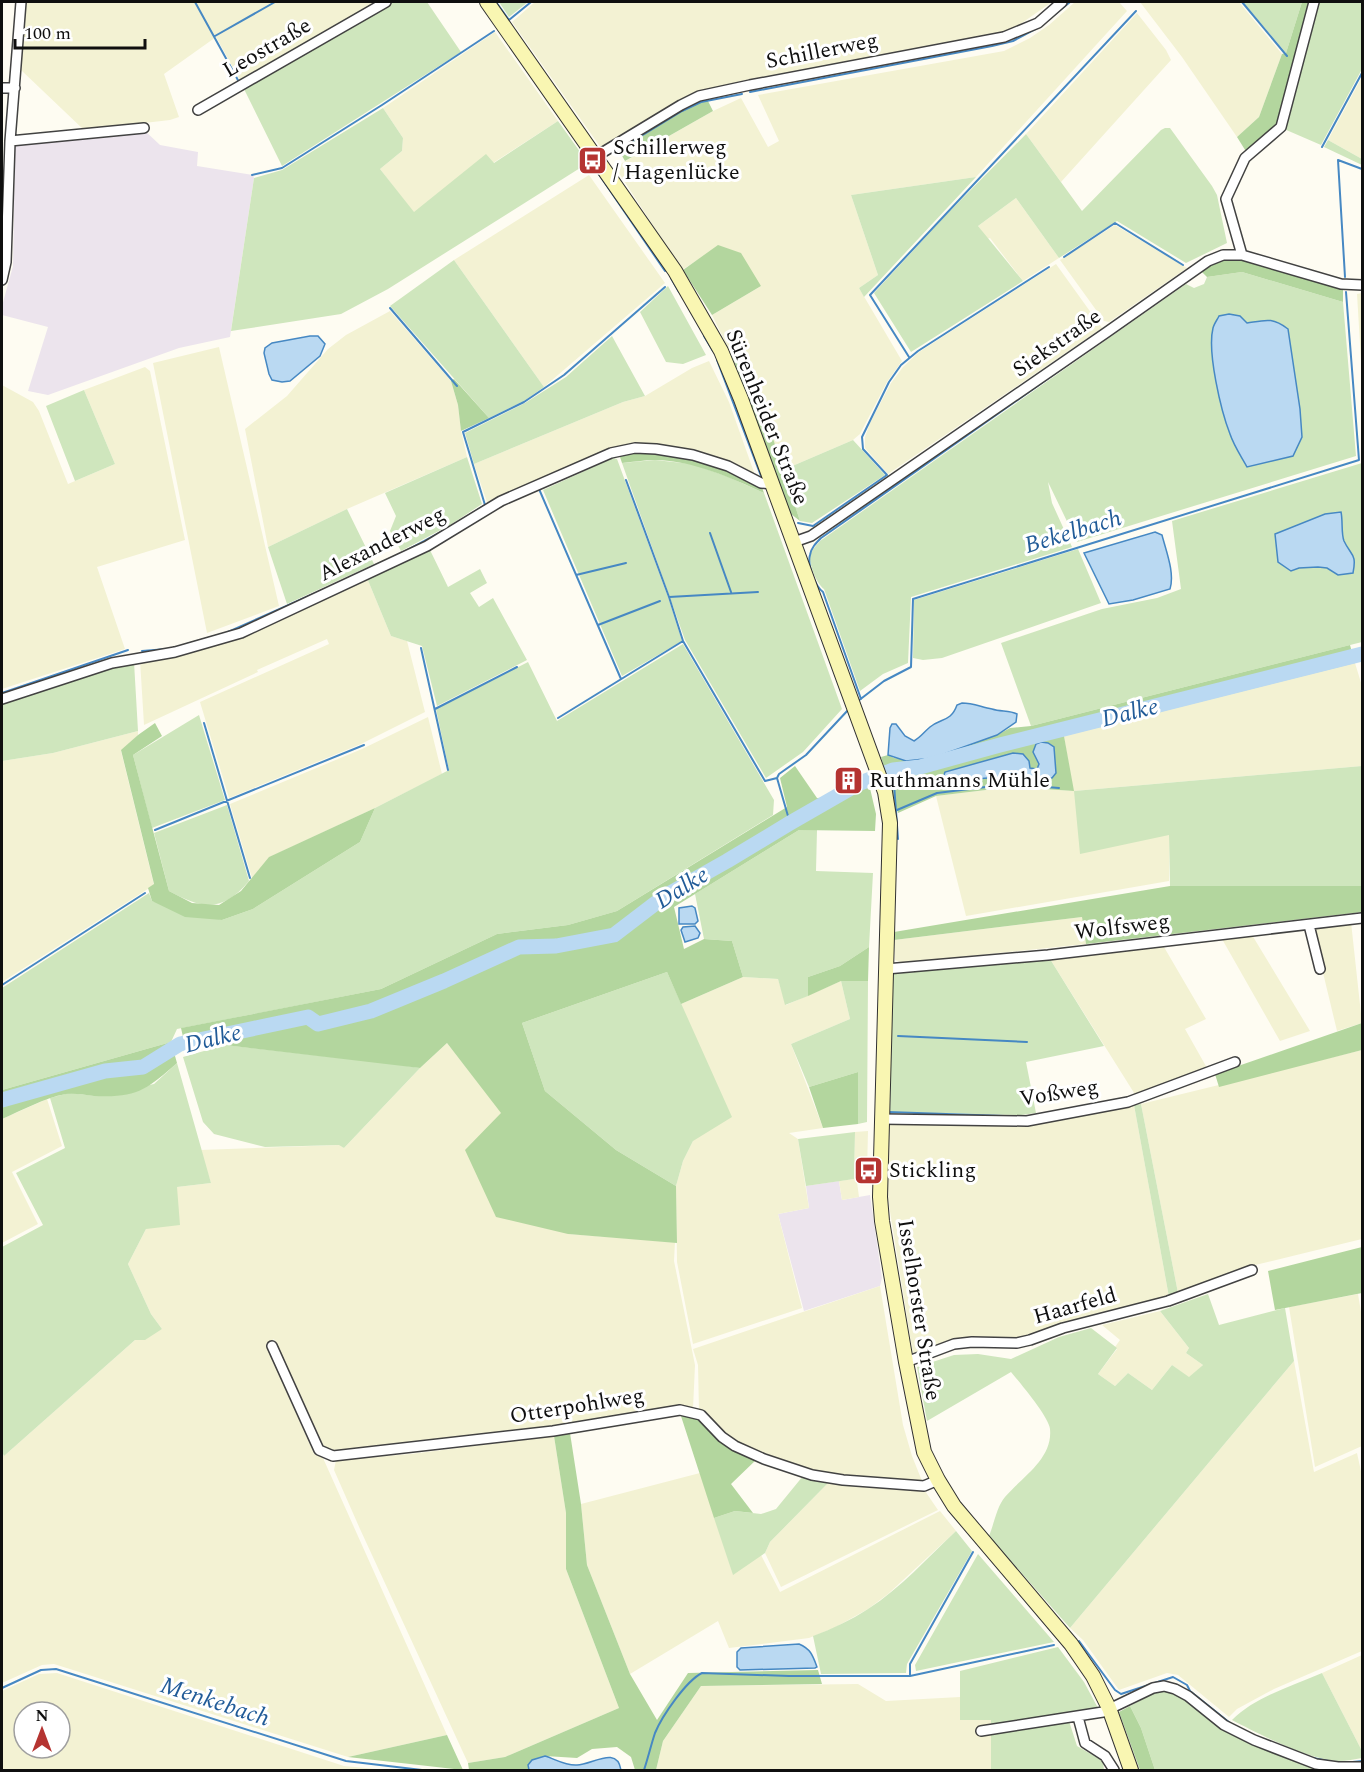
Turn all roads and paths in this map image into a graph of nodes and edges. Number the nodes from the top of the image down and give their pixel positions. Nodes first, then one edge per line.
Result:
1 (21, 2) edge
2 (386, 2) edge
3 (487, 2) edge
4 (1062, 2) edge
5 (1314, 2) edge
6 (2, 88) edge
7 (15, 88) junction
8 (198, 110) dead end
9 (144, 128) dead end
10 (7, 137) edge
11 (595, 157) junction
12 (1242, 255) junction
13 (2, 280) edge
14 (1362, 285) edge
15 (773, 484) junction
16 (794, 542) junction
17 (2, 699) edge
18 (885, 792) joint
19 (1362, 918) edge
20 (1309, 925) junction
21 (886, 969) junction
22 (1320, 969) dead end
23 (1235, 1062) dead end
24 (881, 1119) junction
25 (1252, 1269) dead end
26 (272, 1346) dead end
27 (906, 1362) junction
28 (938, 1480) junction
29 (1109, 1708) junction
30 (1078, 1717) junction
31 (981, 1731) dead end
32 (1362, 1767) edge
33 (1114, 1770) edge
34 (1131, 1770) edge

1 - 7 street
2 - 8 street, Leostraße
3 - 11 street, Sürenheider Straße
4 - 11 street, Schillerweg
5 - 12 street
6 - 7 street
7 - 10 street
9 - 10 street
10 - 13 street
11 - 15 street, Sürenheider Straße
12 - 14 street, Siekstraße
12 - 16 street, Siekstraße
15 - 16 street, Sürenheider Straße
15 - 17 street, Alexanderweg
16 - 18 street, Sürenheider Straße
18 - 21 street, Isselhorster Straße
19 - 20 street, Wolfsweg
20 - 21 street, Wolfsweg
20 - 22 street
21 - 24 street, Isselhorster Straße
23 - 24 street, Voßweg
24 - 27 street, Isselhorster Straße
25 - 27 street, Haarfeld
26 - 28 street, Otterpohlweg
27 - 28 street, Isselhorster Straße
28 - 29 street, Isselhorster Straße
29 - 30 street
29 - 32 street
29 - 34 street, Isselhorster Straße
30 - 31 street
30 - 33 street

